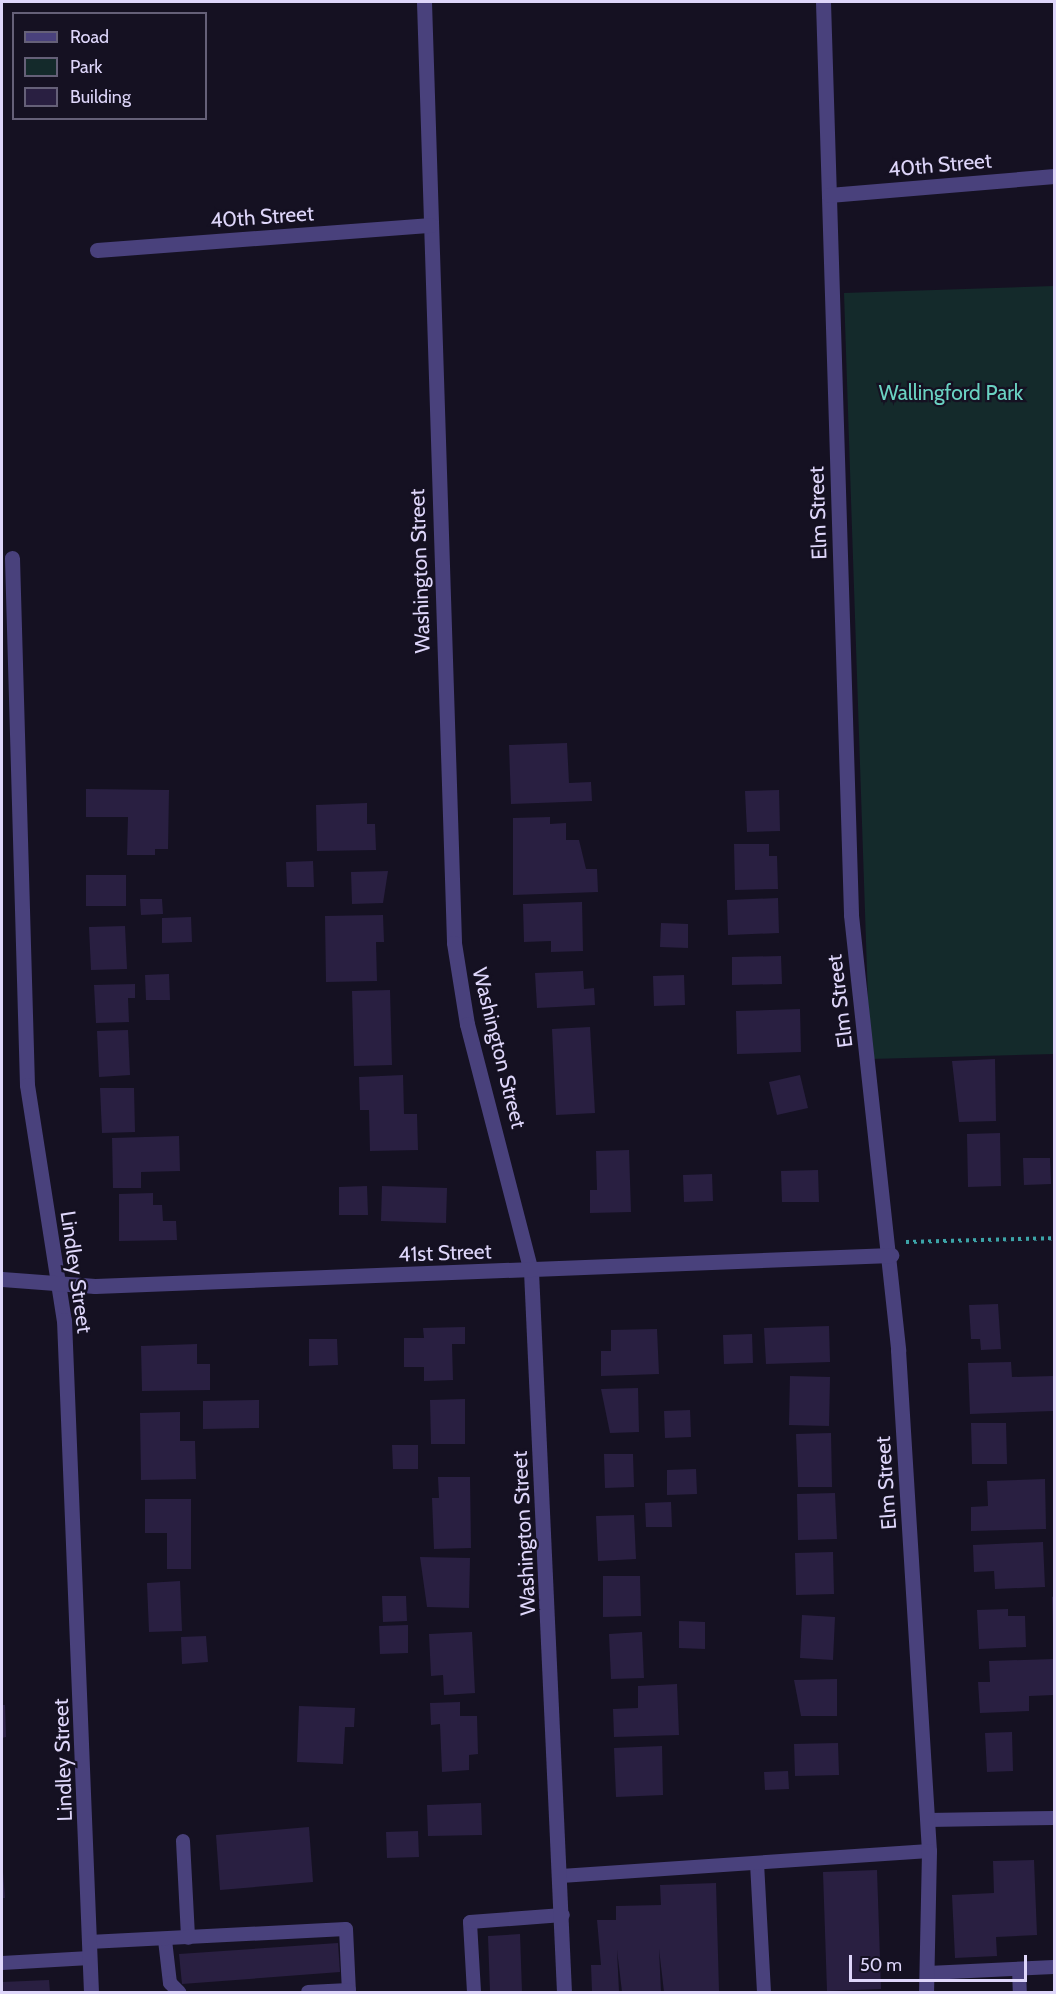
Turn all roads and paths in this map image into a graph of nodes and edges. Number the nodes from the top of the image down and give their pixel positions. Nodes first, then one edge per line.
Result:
1 (424, 2) edge
2 (823, 2) edge
3 (1054, 177) edge
4 (829, 195) junction
5 (431, 225) junction
6 (97, 250) dead end
7 (12, 558) dead end
8 (1054, 1238) edge
9 (904, 1242) dead end
10 (891, 1255) junction
11 (531, 1271) junction
12 (2, 1280) edge
13 (58, 1287) junction
14 (1054, 1818) edge
15 (927, 1820) junction
16 (183, 1841) dead end
17 (929, 1851) junction
18 (757, 1863) junction
19 (561, 1876) junction
20 (562, 1914) junction
21 (188, 1938) junction
22 (165, 1940) junction
23 (90, 1950) junction
24 (2, 1962) edge
25 (1054, 1967) edge
26 (1019, 1969) junction
27 (928, 1973) junction
28 (349, 1991) edge
29 (91, 1992) edge
30 (179, 1992) edge
31 (308, 1992) edge
32 (474, 1992) edge
33 (564, 1992) edge
34 (764, 1992) edge
35 (926, 1992) edge
36 (1020, 1992) edge

1 - 5 street, Washington Street
2 - 4 street, Elm Street
3 - 4 street, 40th Street
4 - 10 street, Elm Street
5 - 6 street, 40th Street
5 - 11 street, Washington Street
7 - 13 street, Lindley Street
8 - 9 path
10 - 11 street, 41st Street
10 - 15 street, Elm Street
11 - 13 street, 41st Street
11 - 19 street, Washington Street
12 - 13 street, 41st Street
13 - 23 street, Lindley Street
14 - 15 lane
15 - 17 street, Elm Street
16 - 21 lane
17 - 18 lane
17 - 27 street, Elm Street
18 - 19 lane
18 - 34 lane
19 - 20 street, Washington Street
20 - 32 lane
20 - 33 street, Washington Street
21 - 22 lane
21 - 28 lane
22 - 23 lane
22 - 30 lane
23 - 24 lane
23 - 29 street, Lindley Street
25 - 26 lane
26 - 27 lane
26 - 36 lane
27 - 35 street, Elm Street
28 - 31 lane

